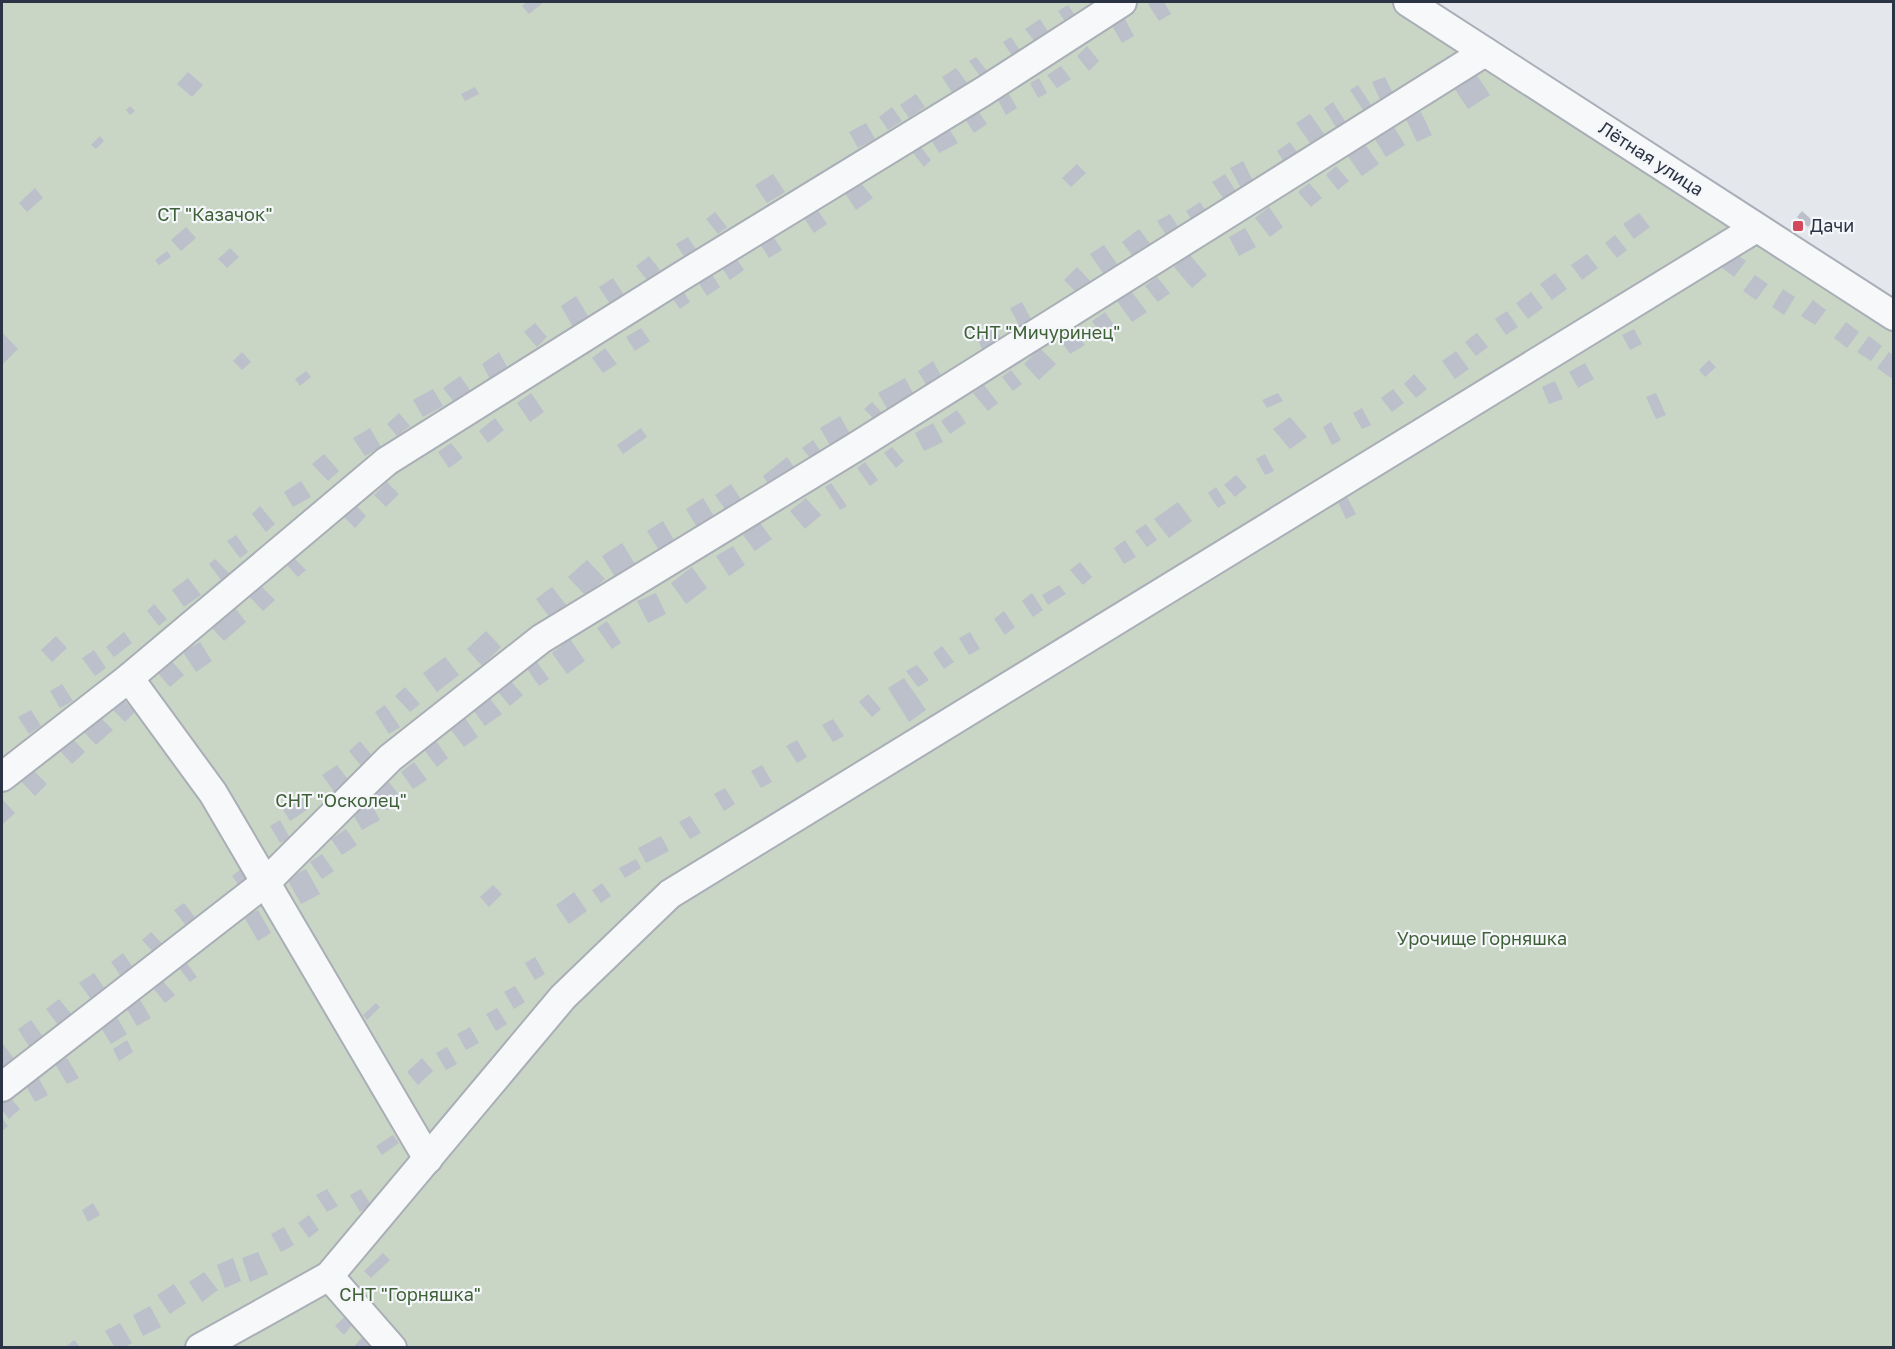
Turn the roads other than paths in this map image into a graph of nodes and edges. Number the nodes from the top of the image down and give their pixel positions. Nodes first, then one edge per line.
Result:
1 (1122, 2) edge
2 (1408, 2) edge
3 (1485, 52) junction
4 (1756, 228) junction
5 (1893, 316) edge
6 (129, 678) junction
7 (2, 777) edge
8 (266, 882) junction
9 (2, 1087) edge
10 (428, 1159) junction
11 (329, 1276) junction
12 (200, 1347) edge
13 (392, 1347) edge

1 - 6 street
2 - 3 street, Лётная улица
3 - 4 street, Лётная улица
3 - 8 street
4 - 5 street, Лётная улица
4 - 10 street
6 - 7 street
6 - 8 street
8 - 9 street
8 - 10 street
10 - 11 street
11 - 12 street
11 - 13 street

